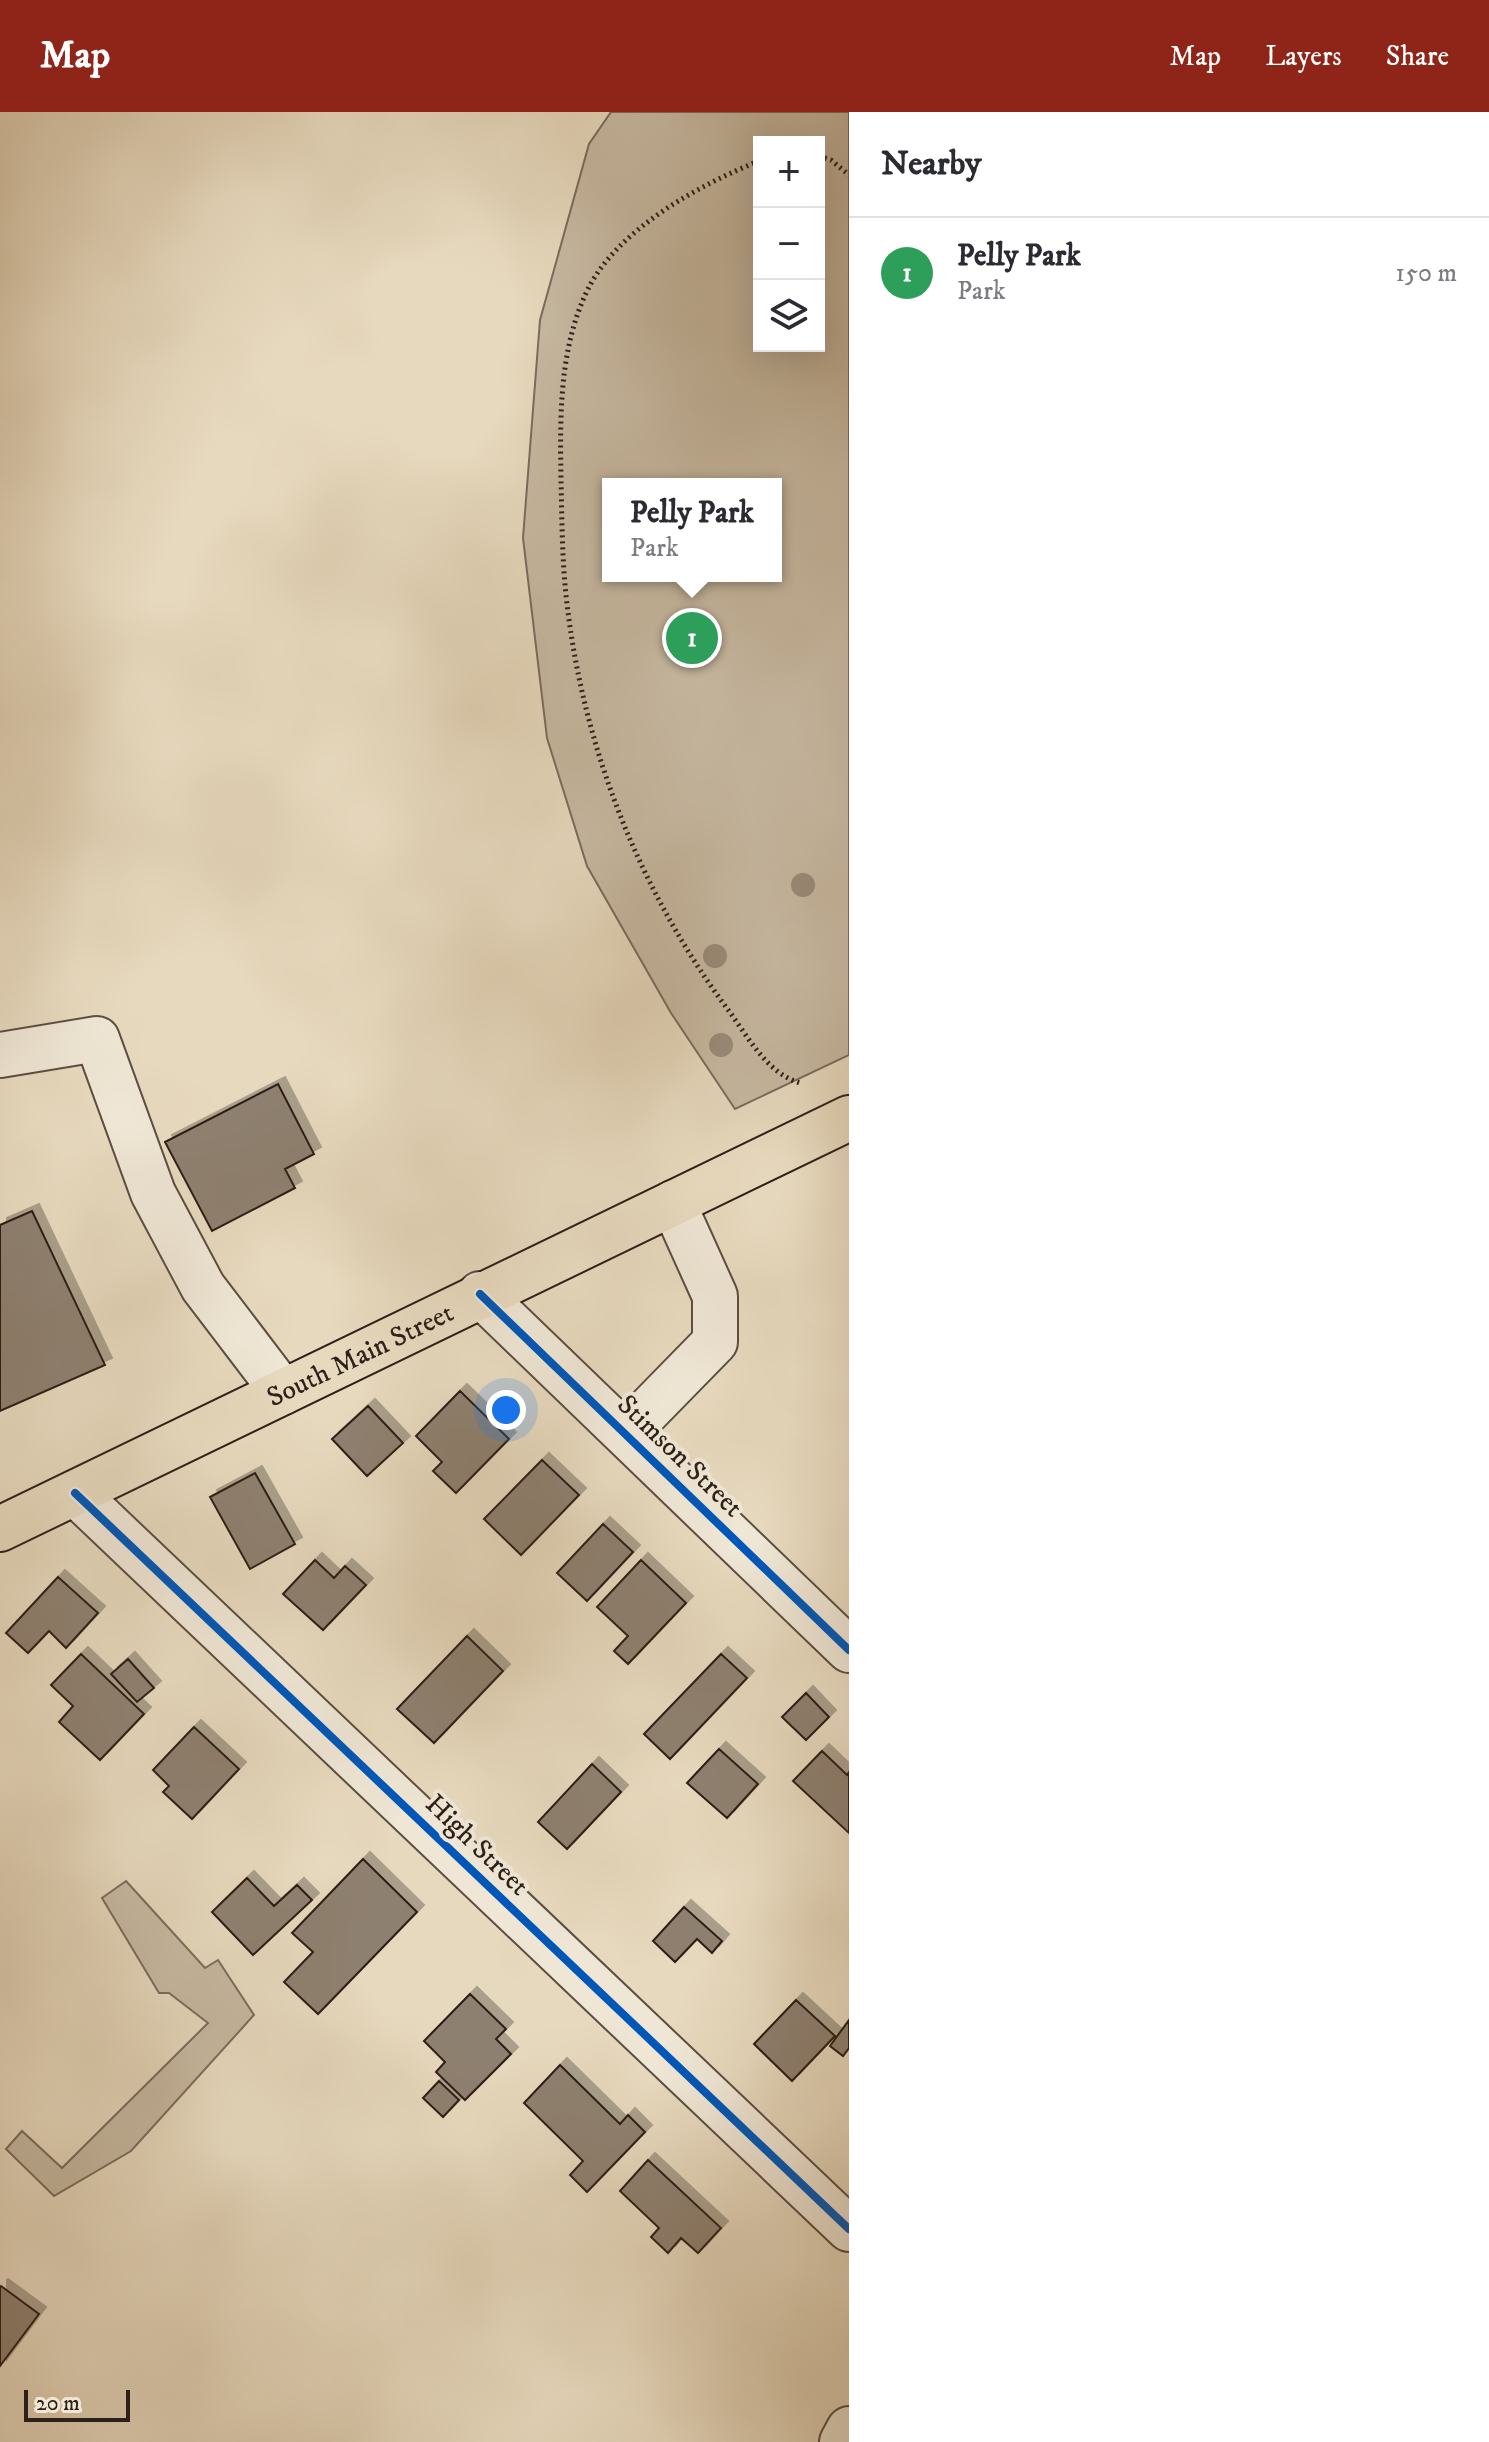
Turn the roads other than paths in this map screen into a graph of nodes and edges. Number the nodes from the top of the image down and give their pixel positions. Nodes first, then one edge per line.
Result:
1 (0, 1055) edge
2 (849, 1118) edge
3 (673, 1203) junction
4 (480, 1294) junction
5 (283, 1392) junction
6 (626, 1433) junction
7 (75, 1493) junction
8 (0, 1529) edge
9 (849, 1650) edge
10 (849, 2229) edge
11 (849, 2429) edge
12 (842, 2442) edge

1 - 5 street
2 - 3 main road, South Main Street
3 - 4 main road, South Main Street
3 - 6 street
4 - 5 main road, South Main Street
4 - 6 street, Stimson Street
5 - 7 main road, South Main Street
6 - 9 street, Stimson Street
7 - 8 main road, South Main Street
7 - 10 street, High Street
11 - 12 street

